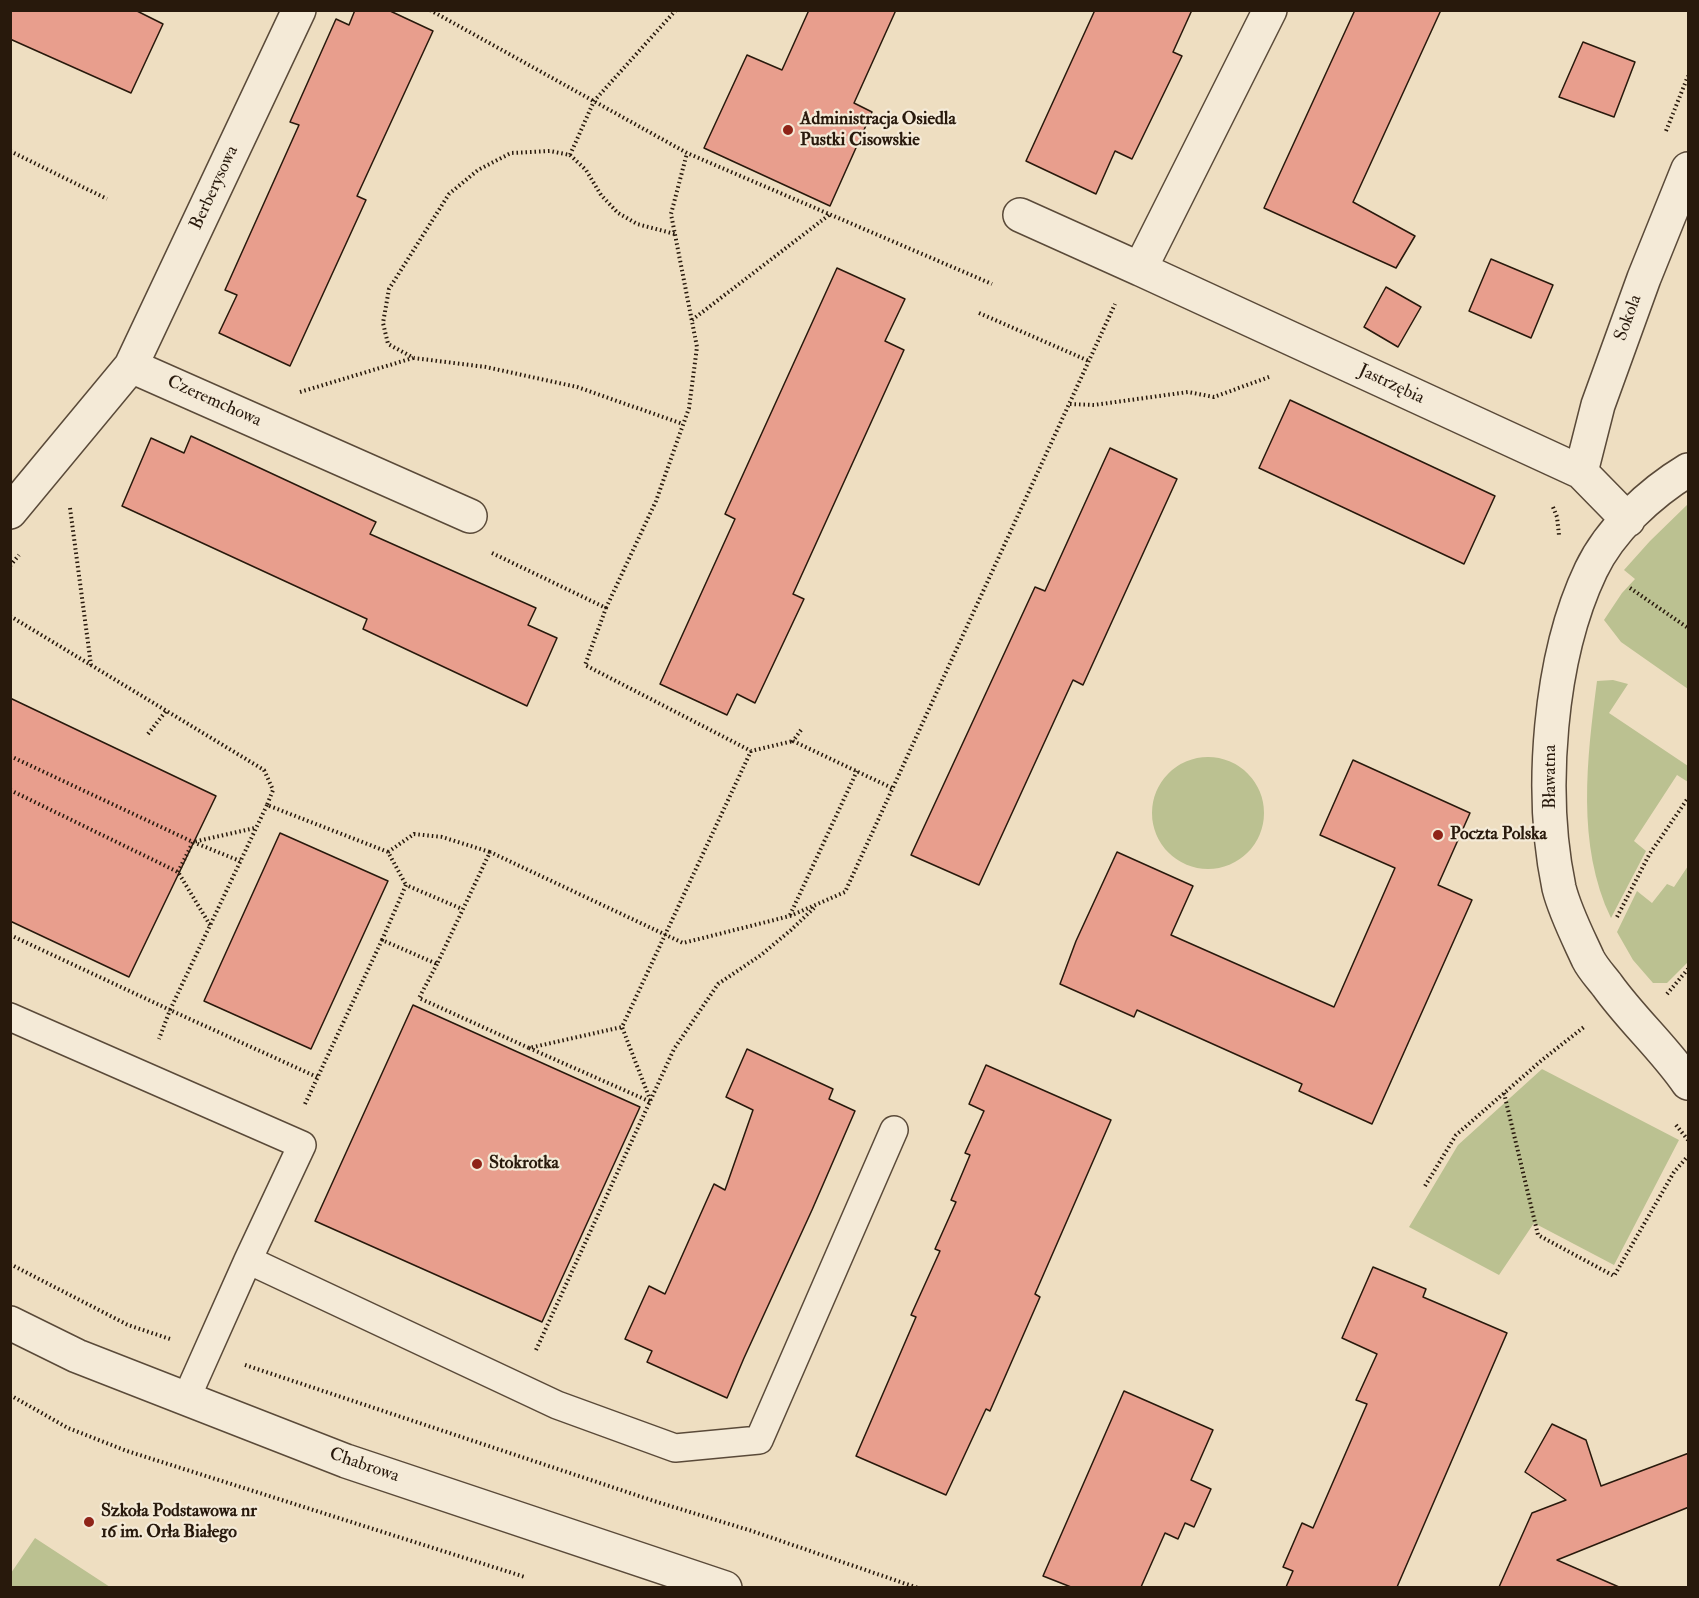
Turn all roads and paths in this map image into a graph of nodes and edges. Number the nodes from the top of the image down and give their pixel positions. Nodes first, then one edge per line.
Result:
1 (299, 10) edge
2 (430, 10) edge
3 (676, 10) edge
4 (1270, 10) edge
5 (594, 101) junction
6 (10, 151) edge
7 (687, 153) junction
8 (570, 156) junction
9 (1689, 169) edge
10 (107, 198) dead end
11 (830, 214) junction
12 (1020, 215) dead end
13 (675, 234) junction
14 (1140, 269) junction
15 (992, 284) dead end
16 (979, 313) dead end
17 (692, 320) junction
18 (414, 358) junction
19 (1089, 361) junction
20 (131, 366) junction
21 (1276, 374) dead end
22 (1070, 404) junction
23 (257, 421) junction
24 (683, 424) junction
25 (1689, 470) edge
26 (1581, 472) junction
27 (1551, 501) dead end
28 (69, 504) dead end
29 (10, 512) edge
30 (470, 516) joint
31 (1628, 520) junction
32 (1559, 541) dead end
33 (25, 548) dead end
34 (10, 566) edge
35 (1622, 583) dead end
36 (606, 608) junction
37 (10, 616) edge
38 (1689, 628) edge
39 (91, 665) junction
40 (166, 711) junction
41 (801, 730) dead end
42 (148, 734) dead end
43 (793, 741) junction
44 (751, 751) junction
45 (10, 756) edge
46 (857, 771) junction
47 (892, 788) junction
48 (10, 790) edge
49 (1689, 798) edge
50 (267, 805) junction
51 (256, 828) junction
52 (193, 842) junction
53 (388, 852) junction
54 (490, 852) junction
55 (240, 861) junction
56 (178, 872) junction
57 (406, 885) junction
58 (816, 905) junction
59 (462, 909) junction
60 (790, 916) junction
61 (1613, 924) dead end
62 (210, 926) junction
63 (664, 934) junction
64 (10, 935) edge
65 (382, 940) junction
66 (437, 964) junction
67 (1689, 969) edge
68 (1665, 996) dead end
69 (1618, 1001) junction
70 (170, 1010) junction
71 (10, 1017) edge
72 (622, 1027) junction
73 (529, 1048) junction
74 (144, 1076) junction
75 (317, 1077) junction
76 (1689, 1083) edge
77 (1504, 1093) junction
78 (651, 1102) junction
79 (894, 1130) dead end
80 (288, 1140) junction
81 (1689, 1156) edge
82 (1425, 1186) dead end
83 (248, 1260) junction
84 (10, 1264) edge
85 (10, 1323) edge
86 (207, 1352) junction
87 (534, 1354) dead end
88 (10, 1395) edge
89 (186, 1399) junction
90 (525, 1576) dead end
91 (725, 1587) edge
92 (918, 1587) edge

1 - 20 street, Berberysowa
2 - 5 path
3 - 5 path
4 - 14 street
5 - 7 path
5 - 8 path
6 - 10 path
7 - 11 path
7 - 13 path
8 - 13 path
8 - 18 path
9 - 26 street, Sokola
11 - 15 path
11 - 17 path
12 - 14 street, Jastrzębia
13 - 17 path
14 - 19 path
14 - 26 street, Jastrzębia
16 - 19 path
17 - 24 path
18 - 23 path
18 - 24 path
19 - 22 path
20 - 23 street, Czeremchowa
20 - 29 street
21 - 22 path
22 - 47 path
23 - 30 street, Czeremchowa
24 - 36 path
25 - 31 street, Bławatna
26 - 31 street, Jastrzębia
27 - 32 path
28 - 39 path
30 - 36 path
31 - 69 street, Bławatna
33 - 34 path
35 - 38 path
36 - 44 path
37 - 39 path
39 - 40 path
40 - 42 path
40 - 50 path
41 - 43 path
43 - 44 path
43 - 46 path
44 - 63 path
45 - 52 path
46 - 47 path
46 - 60 path
47 - 58 path
48 - 56 path
49 - 61 path
50 - 51 path
50 - 53 path
51 - 52 path
51 - 55 path
52 - 55 path
52 - 56 path
53 - 54 path
53 - 57 path
54 - 59 path
54 - 63 path
55 - 62 path
56 - 62 path
57 - 59 path
57 - 65 path
58 - 60 path
58 - 78 path
59 - 66 path
60 - 63 path
62 - 70 path
63 - 72 path
64 - 70 path
65 - 66 path
65 - 75 path
66 - 73 path
67 - 68 path
69 - 76 street, Bławatna
69 - 77 path
70 - 74 path
70 - 75 path
71 - 74 lane
72 - 73 path
72 - 78 path
73 - 78 path
74 - 80 lane
75 - 80 path
77 - 81 path
77 - 82 path
78 - 87 path
79 - 83 lane
80 - 83 lane
83 - 86 lane
84 - 86 path
85 - 89 street, Chabrowa
86 - 89 lane
86 - 92 path
88 - 90 path
89 - 91 street, Chabrowa

